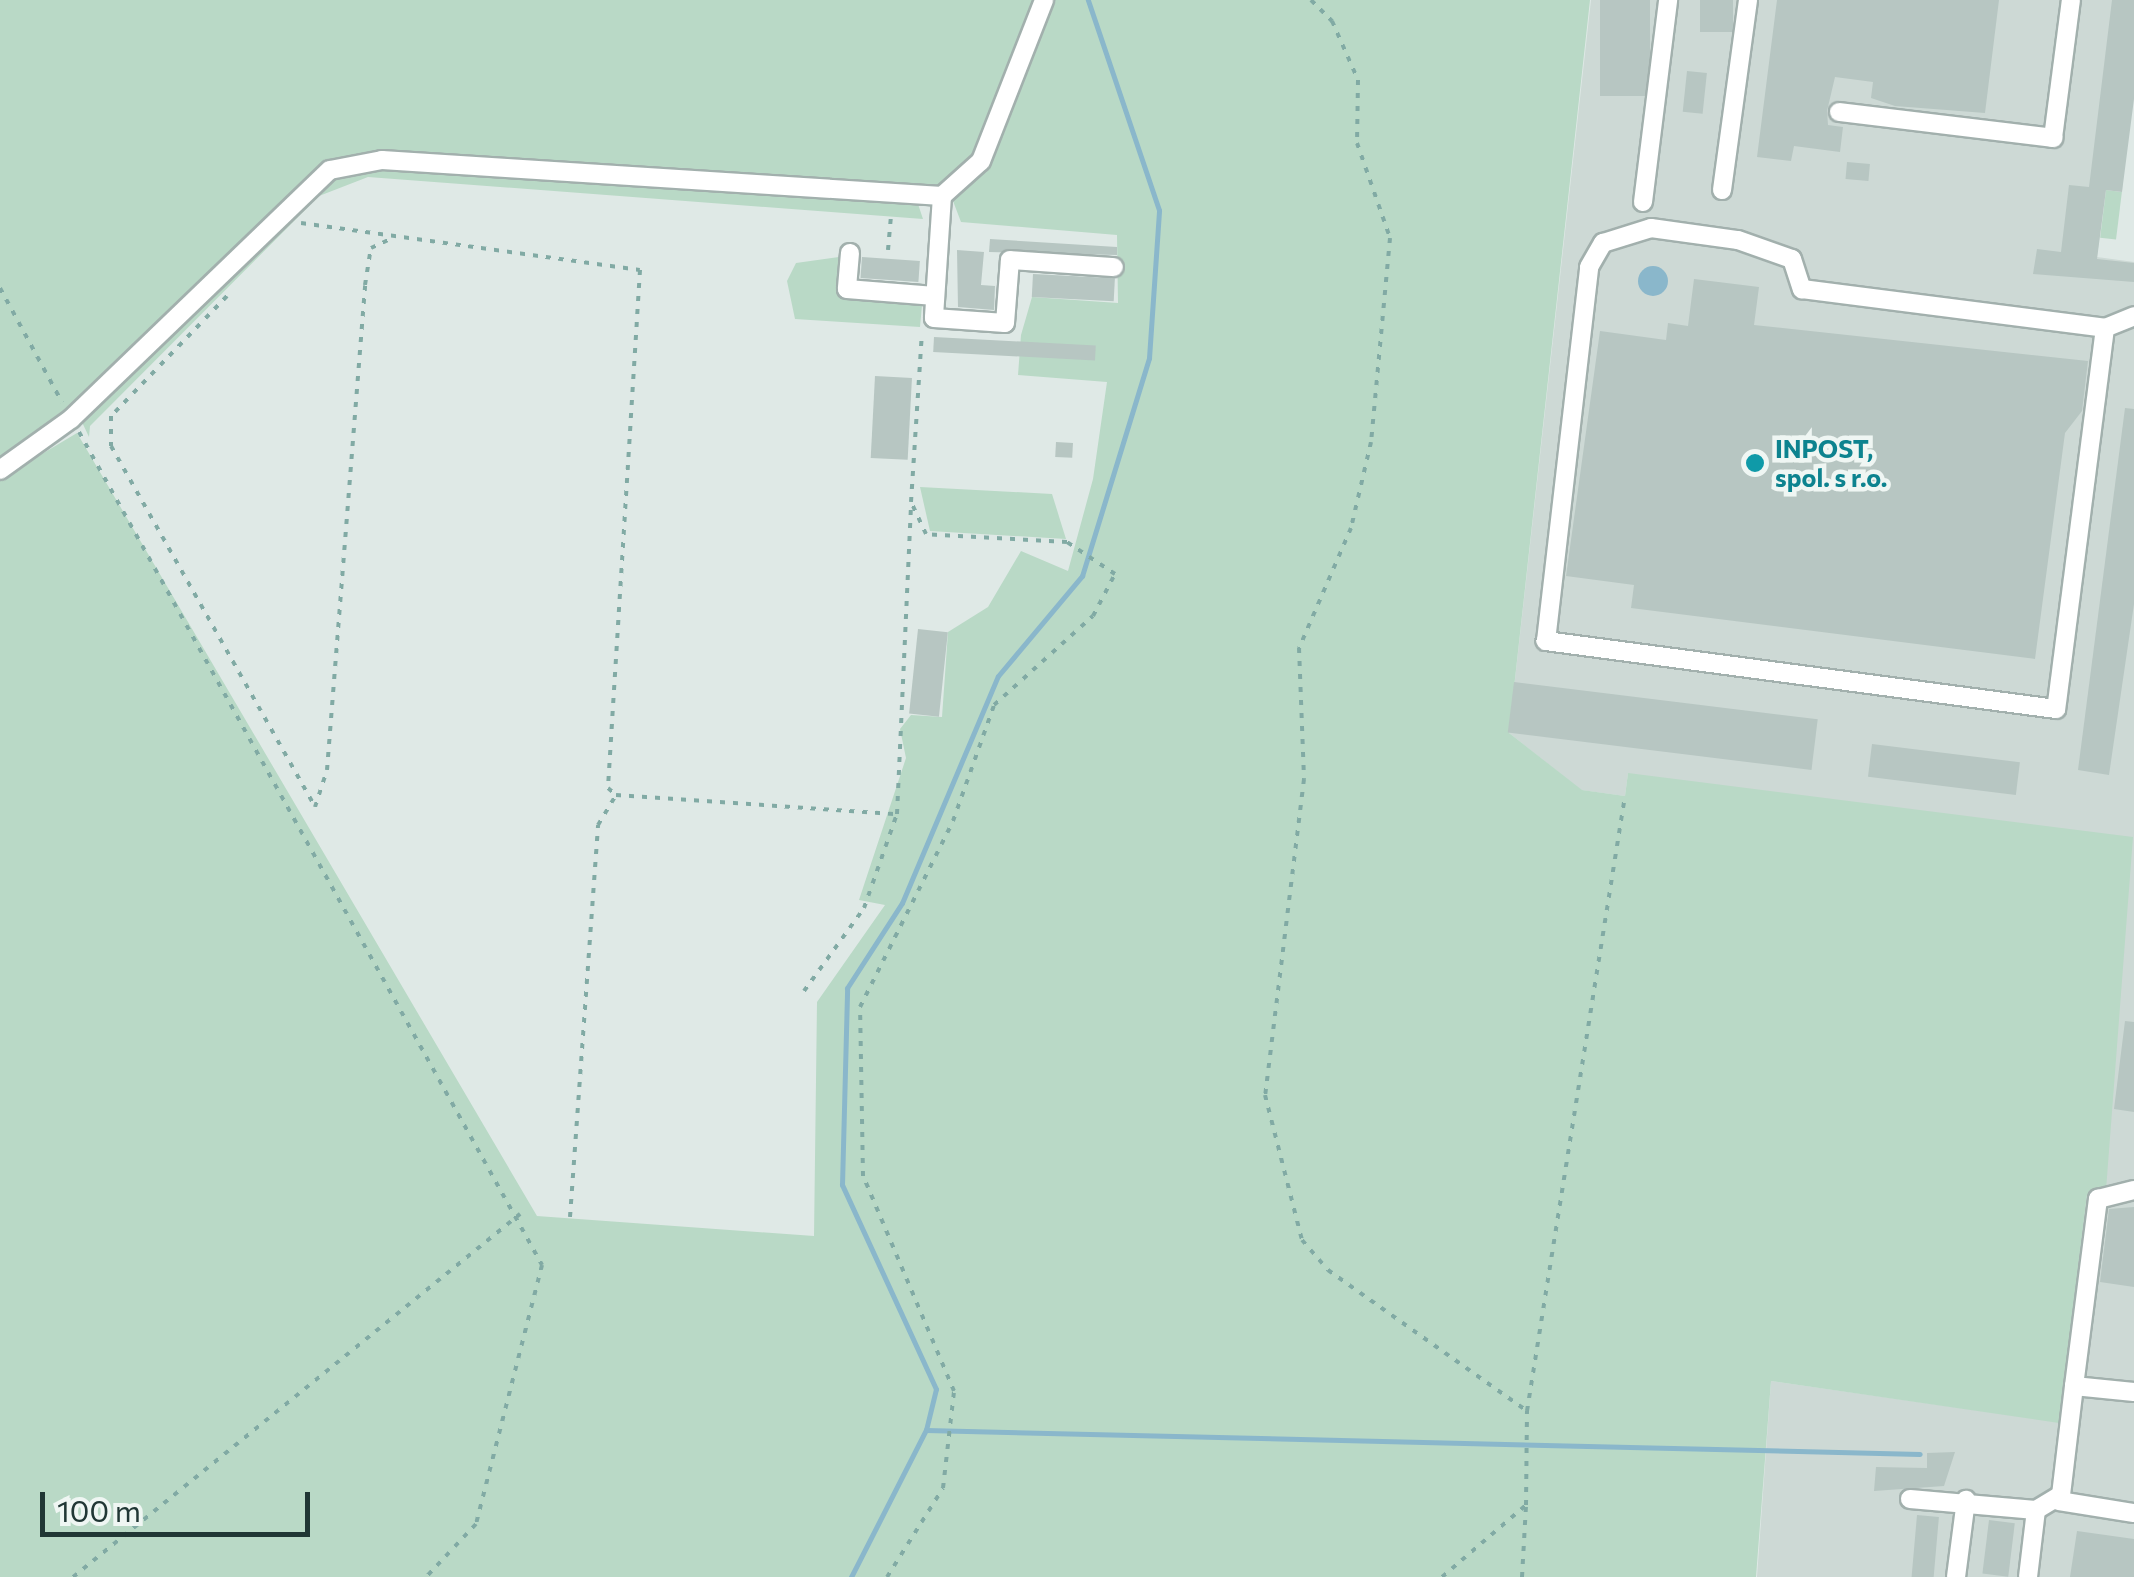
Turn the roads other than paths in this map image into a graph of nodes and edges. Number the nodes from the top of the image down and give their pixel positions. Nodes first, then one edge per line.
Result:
1 (1044, 0) edge
2 (1668, 0) edge
3 (1748, 0) edge
4 (2071, 0) edge
5 (1840, 112) dead end
6 (1722, 190) dead end
7 (942, 196) junction
8 (1643, 202) dead end
9 (850, 253) dead end
10 (1114, 268) dead end
11 (935, 296) junction
12 (2134, 316) edge
13 (2105, 328) junction
14 (0, 470) edge
15 (2134, 1190) edge
16 (2074, 1386) junction
17 (2134, 1392) edge
18 (1910, 1499) dead end
19 (1966, 1500) junction
20 (2059, 1501) junction
21 (2036, 1510) junction
22 (2134, 1513) edge
23 (1956, 1577) edge
24 (2028, 1577) edge

1 - 7 street
2 - 8 street
3 - 6 street
4 - 5 street
7 - 11 street
7 - 14 street
9 - 11 street
10 - 11 street
12 - 13 street
13 - 13 street
15 - 16 street
16 - 17 street
16 - 20 street
18 - 19 street
19 - 21 street
19 - 23 street
20 - 21 street
20 - 22 street
21 - 24 street

